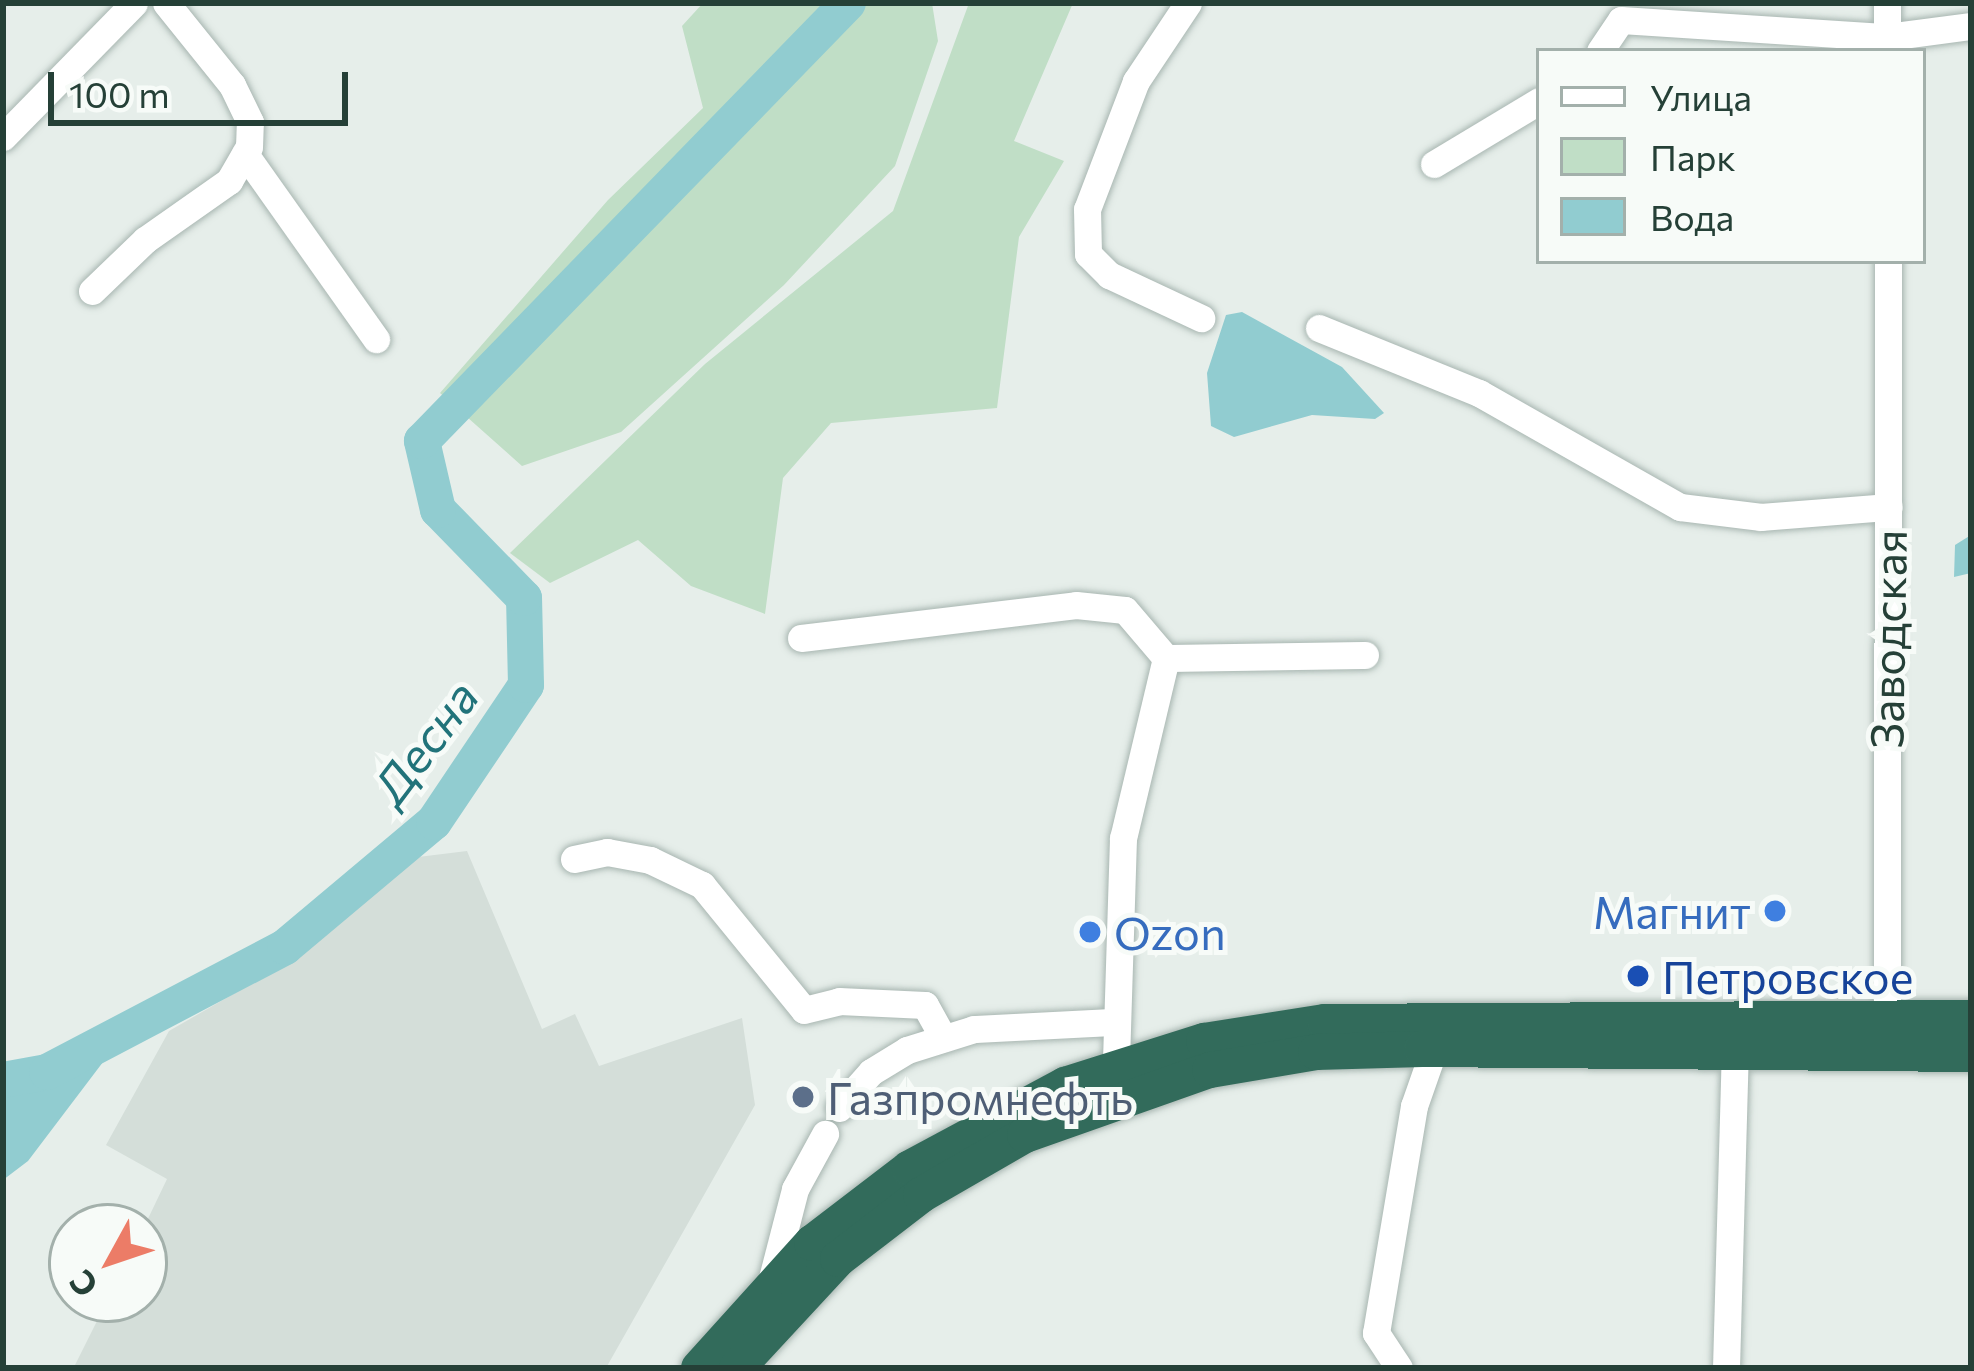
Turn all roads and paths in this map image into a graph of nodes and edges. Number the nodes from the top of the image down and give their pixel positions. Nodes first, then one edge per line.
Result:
1 (134, 3) edge
2 (166, 3) edge
3 (1188, 3) edge
4 (1887, 3) edge
5 (1971, 26) edge
6 (1887, 44) edge
7 (1602, 48) edge
8 (1536, 103) edge
9 (3, 137) edge
10 (245, 154) junction
11 (1434, 164) dead end
12 (1888, 264) edge
13 (92, 291) dead end
14 (1201, 318) dead end
15 (1319, 328) dead end
16 (376, 339) dead end
17 (1889, 507) junction
18 (801, 638) dead end
19 (1365, 655) dead end
20 (1166, 658) junction
21 (574, 859) dead end
22 (1886, 1017) junction
23 (1971, 1018) edge
24 (1113, 1022) junction
25 (943, 1039) junction
26 (1434, 1049) junction
27 (1736, 1052) junction
28 (1971, 1054) edge
29 (1116, 1065) junction
30 (839, 1108) dead end
31 (825, 1133) dead end
32 (770, 1286) junction
33 (699, 1368) edge
34 (737, 1368) edge
35 (1399, 1368) edge
36 (1726, 1368) edge

1 - 9 street
2 - 10 street
3 - 14 street
4 - 6 street
5 - 6 street
6 - 7 street
8 - 11 street
10 - 13 street
10 - 16 street
12 - 17 street, Заводская
15 - 17 street
17 - 22 street, Заводская
18 - 20 street
19 - 20 street
20 - 24 street
21 - 25 street
22 - 23 highway
22 - 29 highway
24 - 25 street
24 - 29 street
25 - 30 street
26 - 27 highway
26 - 34 highway
26 - 35 street
27 - 28 highway
27 - 36 street
29 - 32 highway
31 - 32 street
32 - 33 highway

